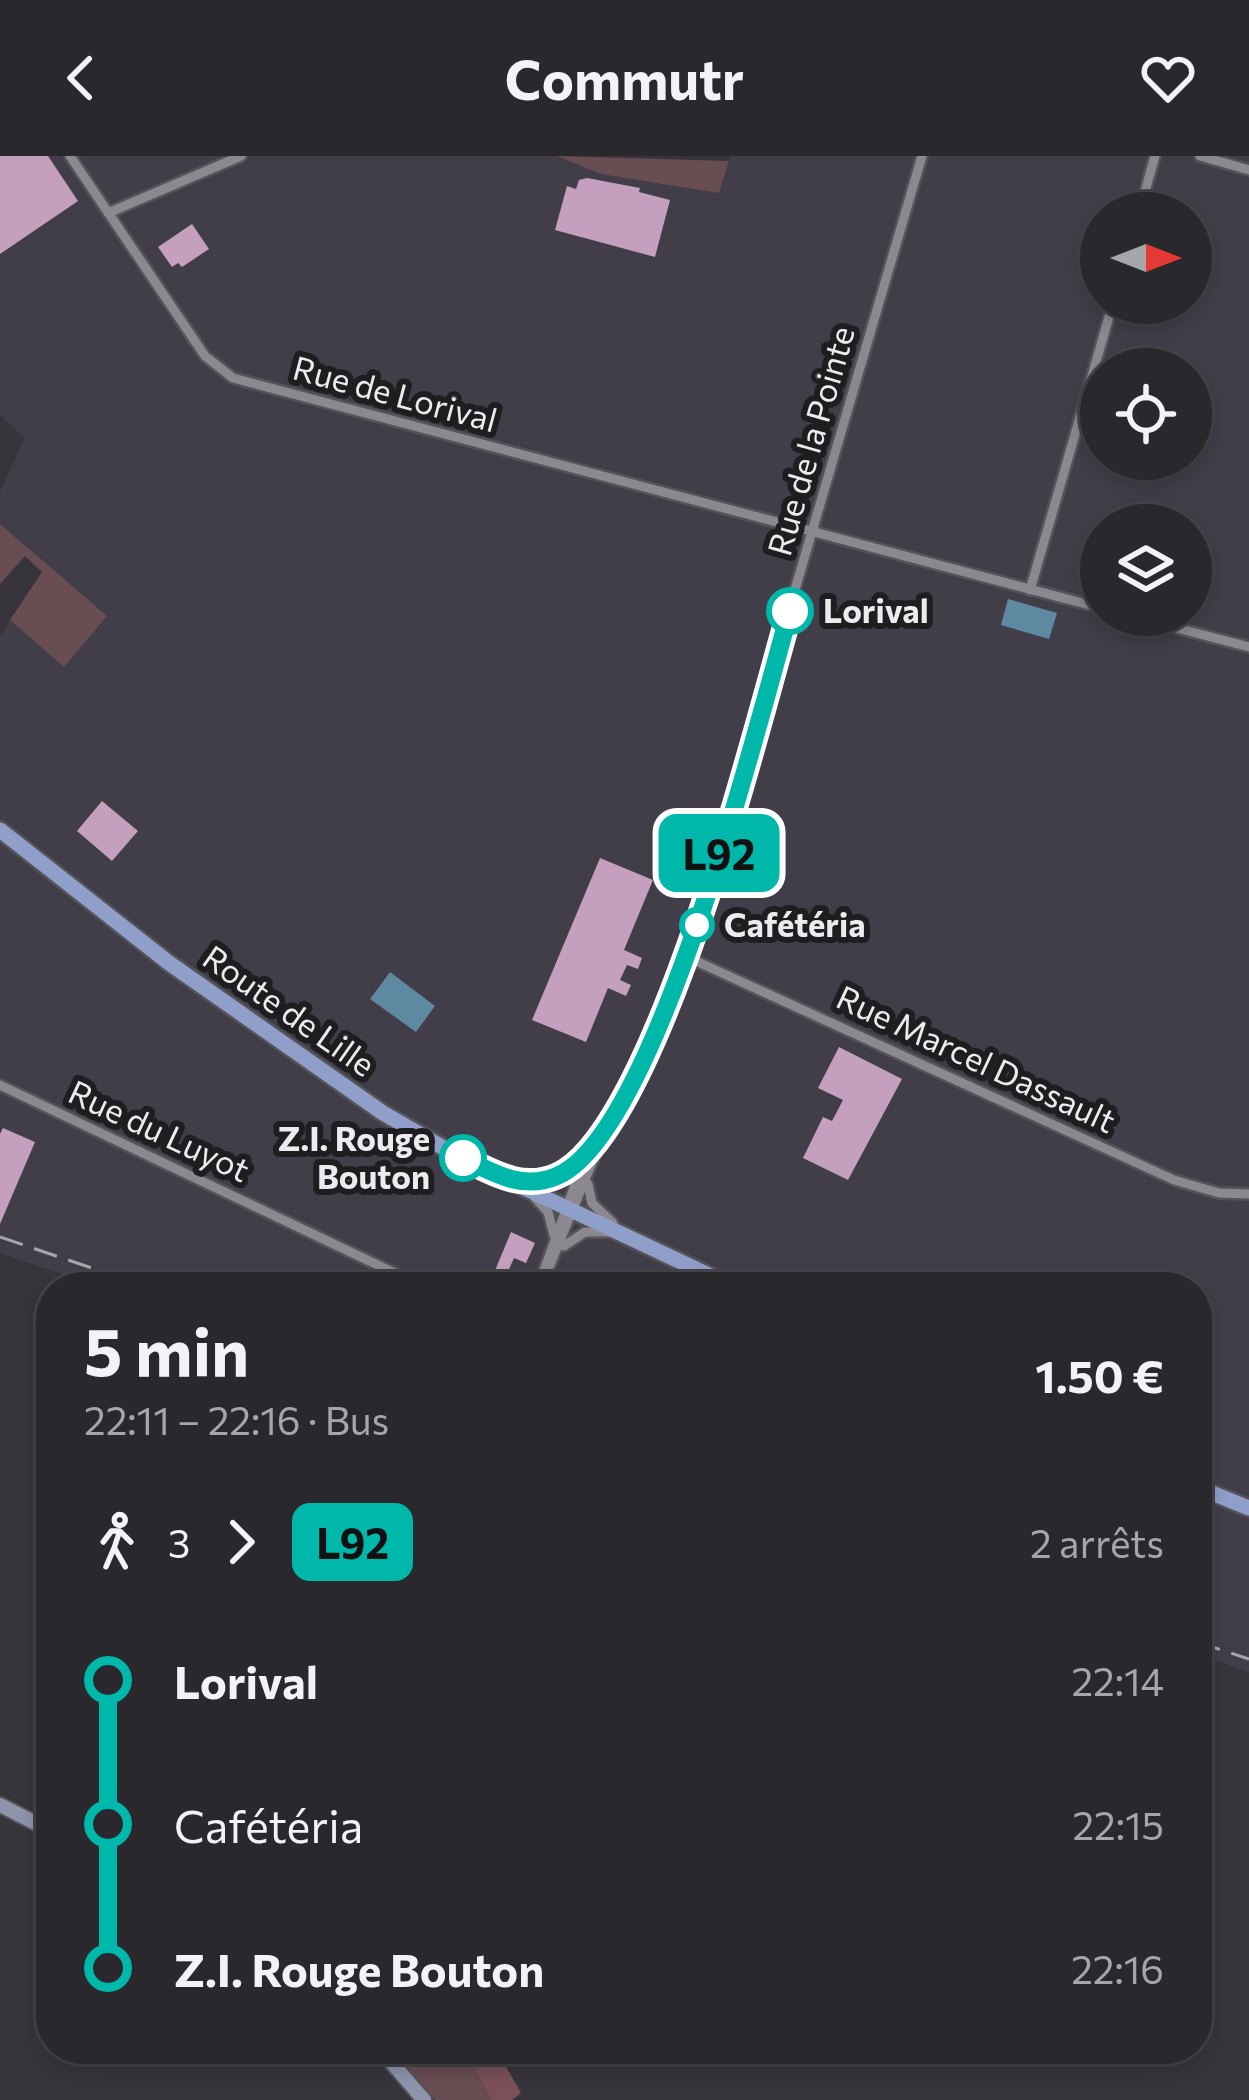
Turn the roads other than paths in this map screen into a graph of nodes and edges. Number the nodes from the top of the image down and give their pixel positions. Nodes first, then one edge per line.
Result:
1 (70, 156) edge
2 (242, 156) edge
3 (922, 156) edge
4 (1155, 156) edge
5 (1200, 156) edge
6 (1249, 170) edge
7 (1145, 192) edge
8 (108, 213) junction
9 (1107, 324) edge
10 (812, 532) junction
11 (1030, 590) junction
12 (1080, 603) edge
13 (1207, 636) edge
14 (1249, 647) edge
15 (0, 830) edge
16 (685, 956) junction
17 (0, 1085) edge
18 (588, 1163) junction
19 (505, 1179) junction
20 (1249, 1194) edge
21 (570, 1209) junction
22 (632, 1237) junction
23 (554, 1239) junction
24 (650, 1246) junction
25 (560, 1251) junction
26 (393, 1272) edge
27 (545, 1272) joint
28 (703, 1272) edge
29 (712, 1272) edge
30 (1212, 1493) edge
31 (1249, 1508) edge
32 (0, 1805) edge
33 (36, 1823) edge
34 (393, 2064) edge
35 (424, 2100) edge

1 - 8 street, Rue de Lorival
2 - 8 street
3 - 10 street, Rue de la Pointe
4 - 7 street
5 - 6 street
8 - 10 street, Rue de Lorival
9 - 11 street
10 - 11 street
10 - 16 street, Rue de la Pointe
11 - 12 street
13 - 14 street
15 - 19 main road, Route de Lille
16 - 18 street, Rue de la Pointe
16 - 20 street, Rue Marcel Dassault
17 - 26 street, Rue du Luyot
18 - 19 street
18 - 21 street
18 - 22 street
19 - 21 main road, Route de Lille
19 - 23 street
21 - 22 main road, Route de Lille
21 - 23 street
21 - 25 street
22 - 24 main road, Route de Lille
22 - 25 street
23 - 27 street
24 - 28 main road
24 - 29 main road
25 - 27 street
30 - 31 main road
32 - 33 main road
34 - 35 main road

